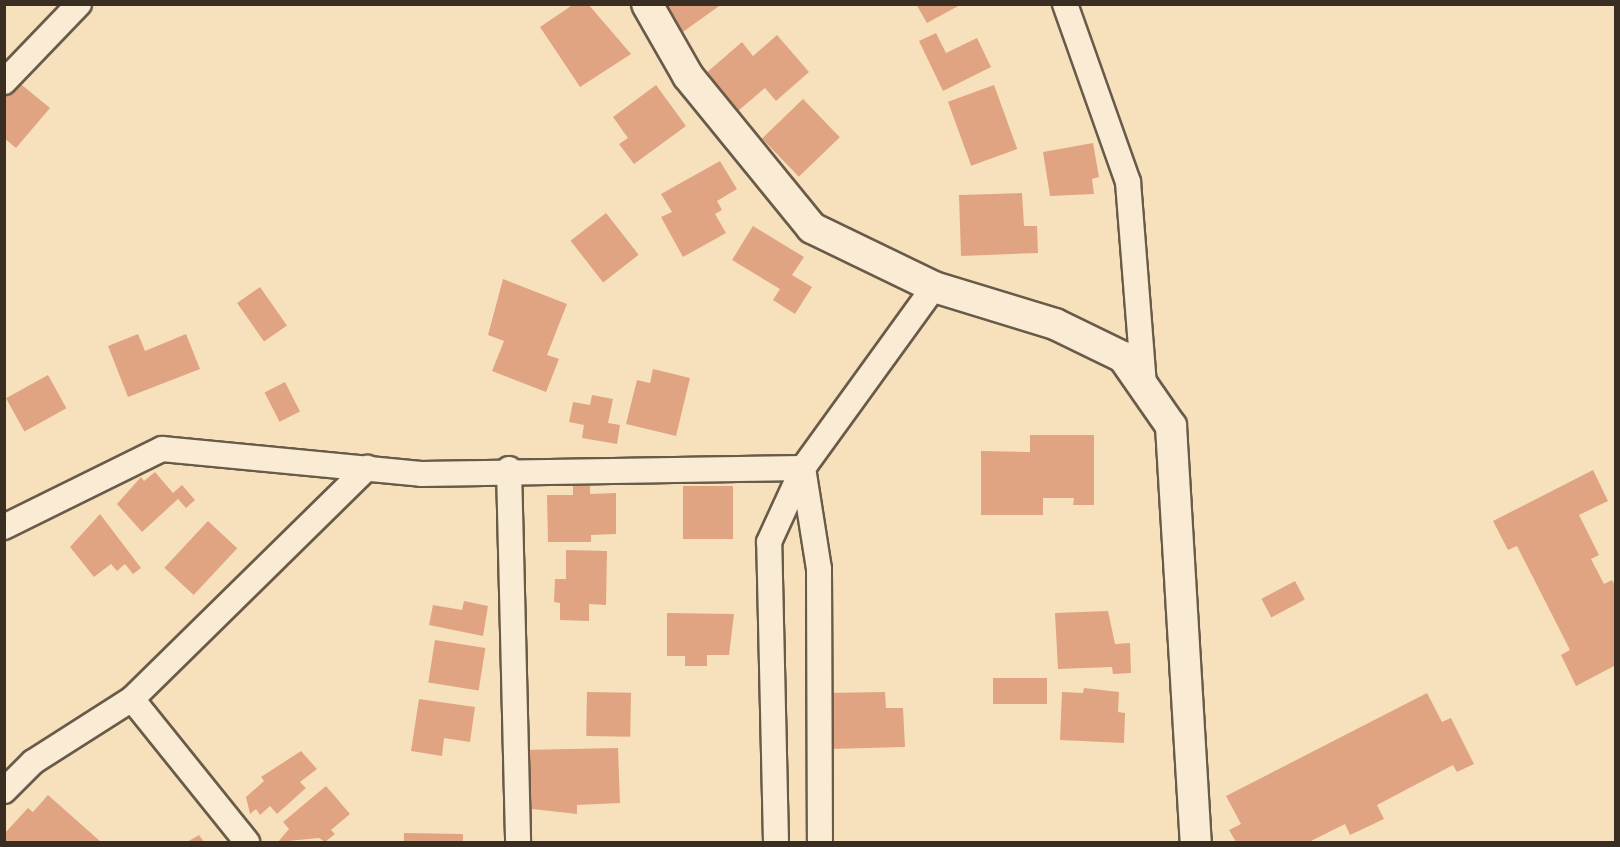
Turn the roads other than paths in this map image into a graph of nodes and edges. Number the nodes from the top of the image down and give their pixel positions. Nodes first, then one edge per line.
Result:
1 (79, 4) edge
2 (647, 4) edge
3 (1065, 4) edge
4 (4, 82) edge
5 (934, 287) junction
6 (1144, 387) junction
7 (367, 468) junction
8 (803, 468) junction
9 (509, 469) junction
10 (4, 527) edge
11 (132, 699) junction
12 (4, 791) edge
13 (247, 843) edge
14 (518, 843) edge
15 (776, 843) edge
16 (820, 843) edge
17 (1197, 843) edge

1 - 4 street
2 - 5 street
3 - 6 street
5 - 6 street
5 - 8 street
6 - 17 street
7 - 9 street
7 - 10 street
7 - 11 street
8 - 9 street
8 - 15 street
8 - 16 street
9 - 14 street
11 - 12 street
11 - 13 street

